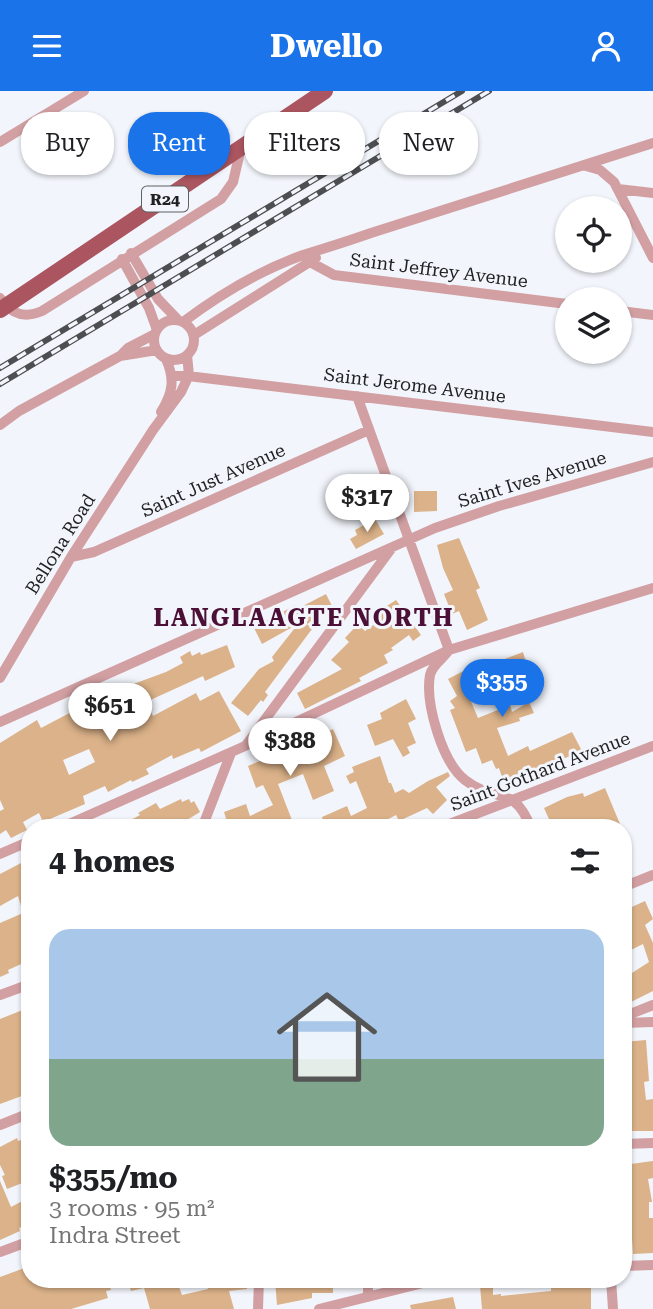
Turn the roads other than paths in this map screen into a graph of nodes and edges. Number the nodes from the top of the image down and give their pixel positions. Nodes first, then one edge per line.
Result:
1 (84, 91) edge
2 (325, 91) edge
3 (0, 142) edge
4 (653, 143) edge
5 (241, 148) junction
6 (586, 166) junction
7 (618, 189) junction
8 (653, 193) edge
9 (326, 250) junction
10 (127, 256) junction
11 (653, 258) edge
12 (310, 262) junction
13 (133, 268) junction
14 (555, 303) edge
15 (2, 305) edge
16 (632, 312) edge
17 (653, 315) edge
18 (181, 321) junction
19 (156, 332) junction
20 (194, 335) junction
21 (157, 350) junction
22 (187, 355) junction
23 (120, 356) junction
24 (166, 359) junction
25 (173, 376) junction
26 (188, 376) junction
27 (357, 396) junction
28 (0, 425) edge
29 (153, 430) junction
30 (369, 430) junction
31 (653, 432) edge
32 (653, 462) edge
33 (409, 539) junction
34 (391, 548) junction
35 (71, 558) junction
36 (653, 588) edge
37 (449, 650) junction
38 (0, 678) edge
39 (0, 722) edge
40 (246, 746) junction
41 (653, 746) edge
42 (232, 753) junction
43 (513, 799) junction
44 (81, 819) edge
45 (206, 819) edge
46 (462, 819) edge
47 (527, 819) edge
48 (21, 845) edge
49 (0, 854) edge
50 (653, 876) edge
51 (632, 884) edge
52 (21, 987) edge
53 (0, 995) edge
54 (653, 1005) edge
55 (632, 1013) edge
56 (653, 1022) edge
57 (632, 1023) edge
58 (21, 1117) edge
59 (0, 1125) edge
60 (653, 1143) edge
61 (632, 1144) edge
62 (21, 1244) edge
63 (0, 1252) edge
64 (653, 1265) edge
65 (632, 1266) edge
66 (259, 1288) edge
67 (368, 1288) edge
68 (404, 1288) edge
69 (611, 1288) edge
70 (368, 1297) junction
71 (258, 1309) edge
72 (319, 1309) edge
73 (612, 1309) edge

1 - 3 street
2 - 5 main road, R24
4 - 6 street
5 - 10 street
5 - 15 main road, R24
6 - 7 street
6 - 9 street
7 - 8 street
7 - 11 street
9 - 12 street
9 - 18 street
10 - 13 street
10 - 15 street
12 - 14 street, Saint Jeffrey Avenue
12 - 20 street
13 - 18 street
13 - 19 street
16 - 17 street
18 - 19 street
18 - 20 street
19 - 21 street
19 - 23 street
20 - 22 street
21 - 23 street
21 - 24 street
22 - 24 street
22 - 26 street
23 - 28 street
24 - 25 street
25 - 26 street, Saint Jerome Avenue
25 - 29 street, Bellona Road
26 - 27 street, Saint Jerome Avenue
26 - 29 street, Bellona Road
27 - 30 street
27 - 31 street, Saint Jerome Avenue
29 - 35 street, Bellona Road
30 - 33 street
30 - 35 street, Saint Just Avenue
32 - 33 street, Saint Ives Avenue
33 - 34 street, Saint Ives Avenue
33 - 37 street
34 - 39 street, Saint Ives Avenue
34 - 40 street
35 - 38 street, Bellona Road
36 - 37 street
37 - 40 street
37 - 43 street
40 - 42 street
41 - 43 street, Saint Gothard Avenue
42 - 44 street
42 - 45 street
43 - 46 street, Saint Gothard Avenue
43 - 47 street
48 - 49 street
50 - 51 street
52 - 53 street
54 - 55 street
56 - 57 street
58 - 59 street
60 - 61 street
62 - 63 street
64 - 65 street
66 - 71 street
67 - 70 street
68 - 70 street
69 - 73 street
70 - 72 street

